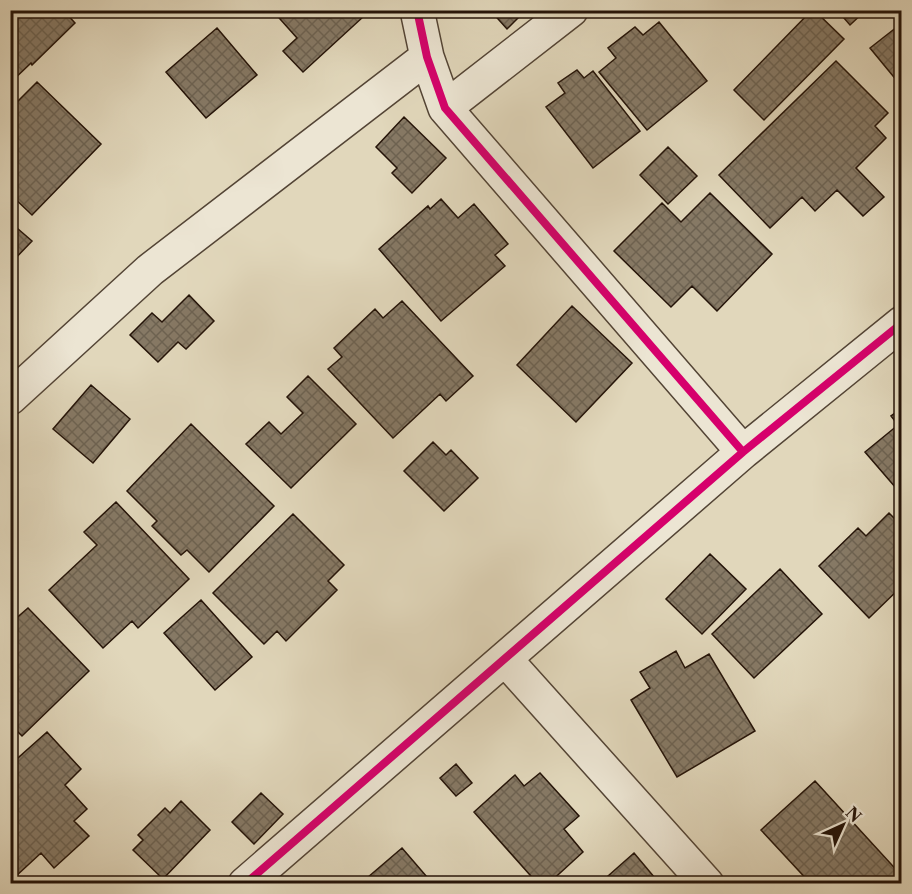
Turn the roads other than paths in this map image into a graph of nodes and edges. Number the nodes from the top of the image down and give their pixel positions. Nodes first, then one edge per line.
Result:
1 (417, 10) edge
2 (571, 10) edge
3 (427, 57) junction
4 (445, 108) junction
5 (902, 323) edge
6 (10, 398) edge
7 (743, 453) junction
8 (505, 659) junction
9 (245, 884) edge
10 (707, 884) edge

1 - 3 street
2 - 4 street
3 - 4 street
3 - 6 street
4 - 7 street
5 - 7 street
7 - 8 street
8 - 9 street
8 - 10 street

